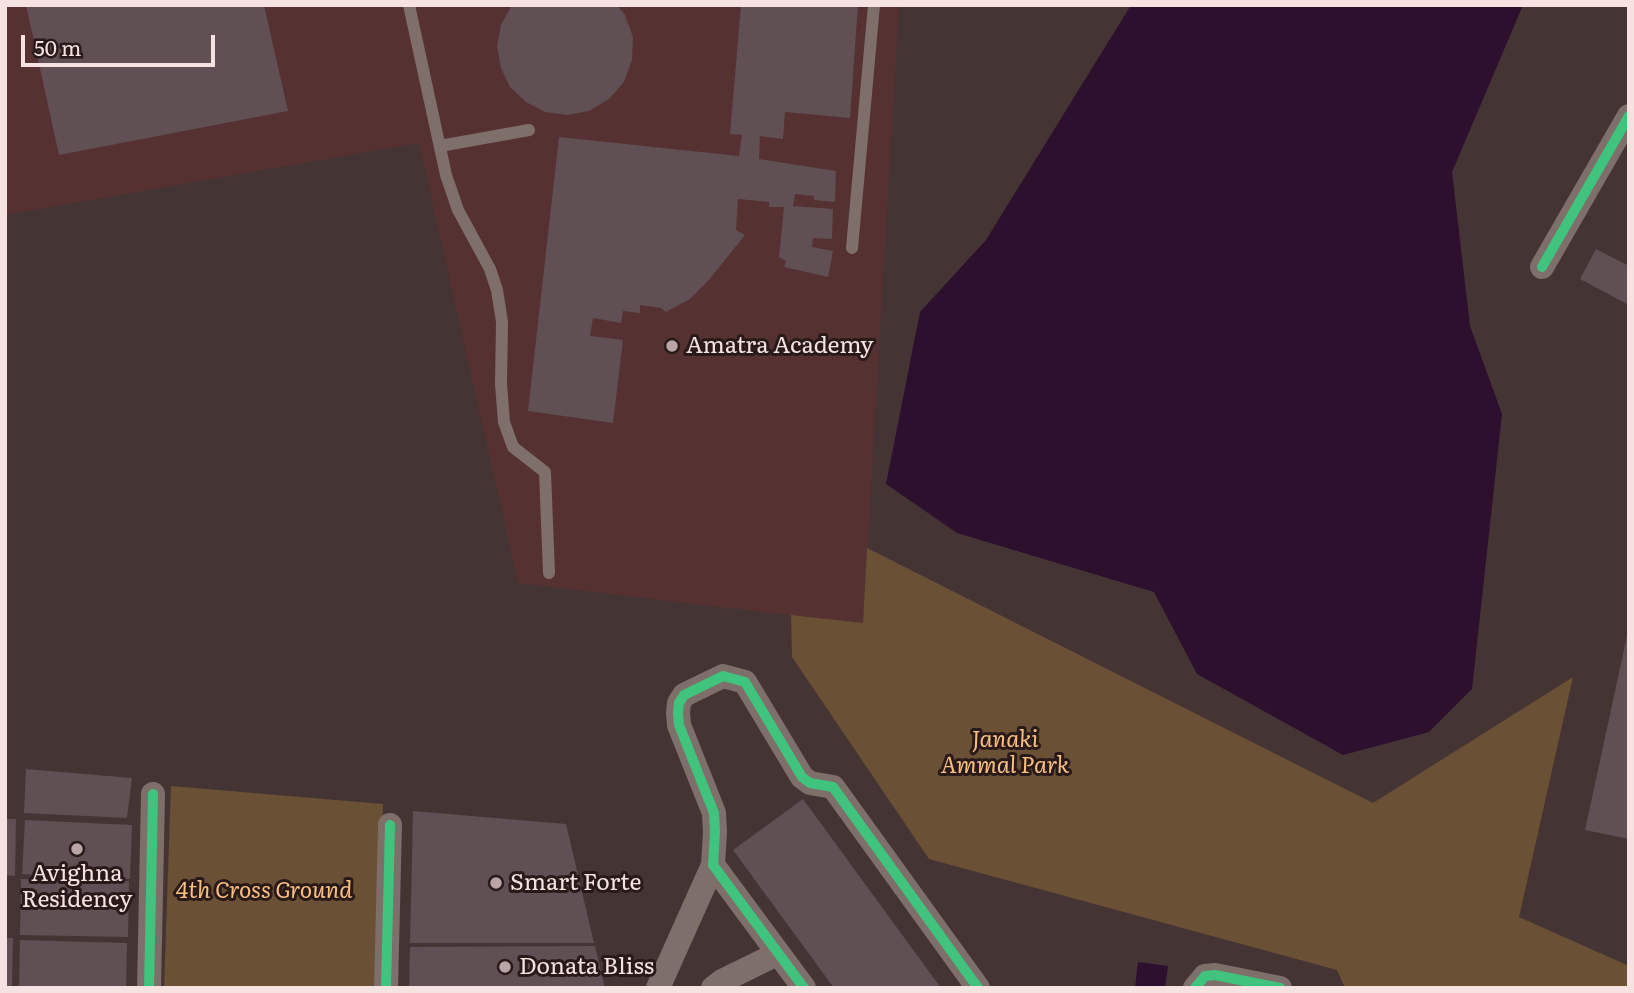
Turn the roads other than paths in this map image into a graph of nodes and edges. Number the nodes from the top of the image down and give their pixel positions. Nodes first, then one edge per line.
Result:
1 (409, 5) edge
2 (874, 5) edge
3 (1629, 116) edge
4 (528, 130) dead end
5 (440, 146) junction
6 (852, 248) dead end
7 (1542, 267) dead end
8 (549, 573) dead end
9 (153, 794) dead end
10 (390, 825) dead end
11 (713, 865) junction
12 (777, 954) junction
13 (149, 988) edge
14 (386, 988) edge
15 (658, 988) edge
16 (713, 988) edge
17 (804, 988) edge
18 (978, 988) edge
19 (1195, 988) edge
20 (1280, 988) edge

1 - 5 lane
2 - 6 lane
3 - 7 street
4 - 5 lane
5 - 8 lane
9 - 13 street
10 - 14 street
11 - 12 street
11 - 15 street
11 - 18 street
12 - 16 street
12 - 17 street
19 - 20 street

